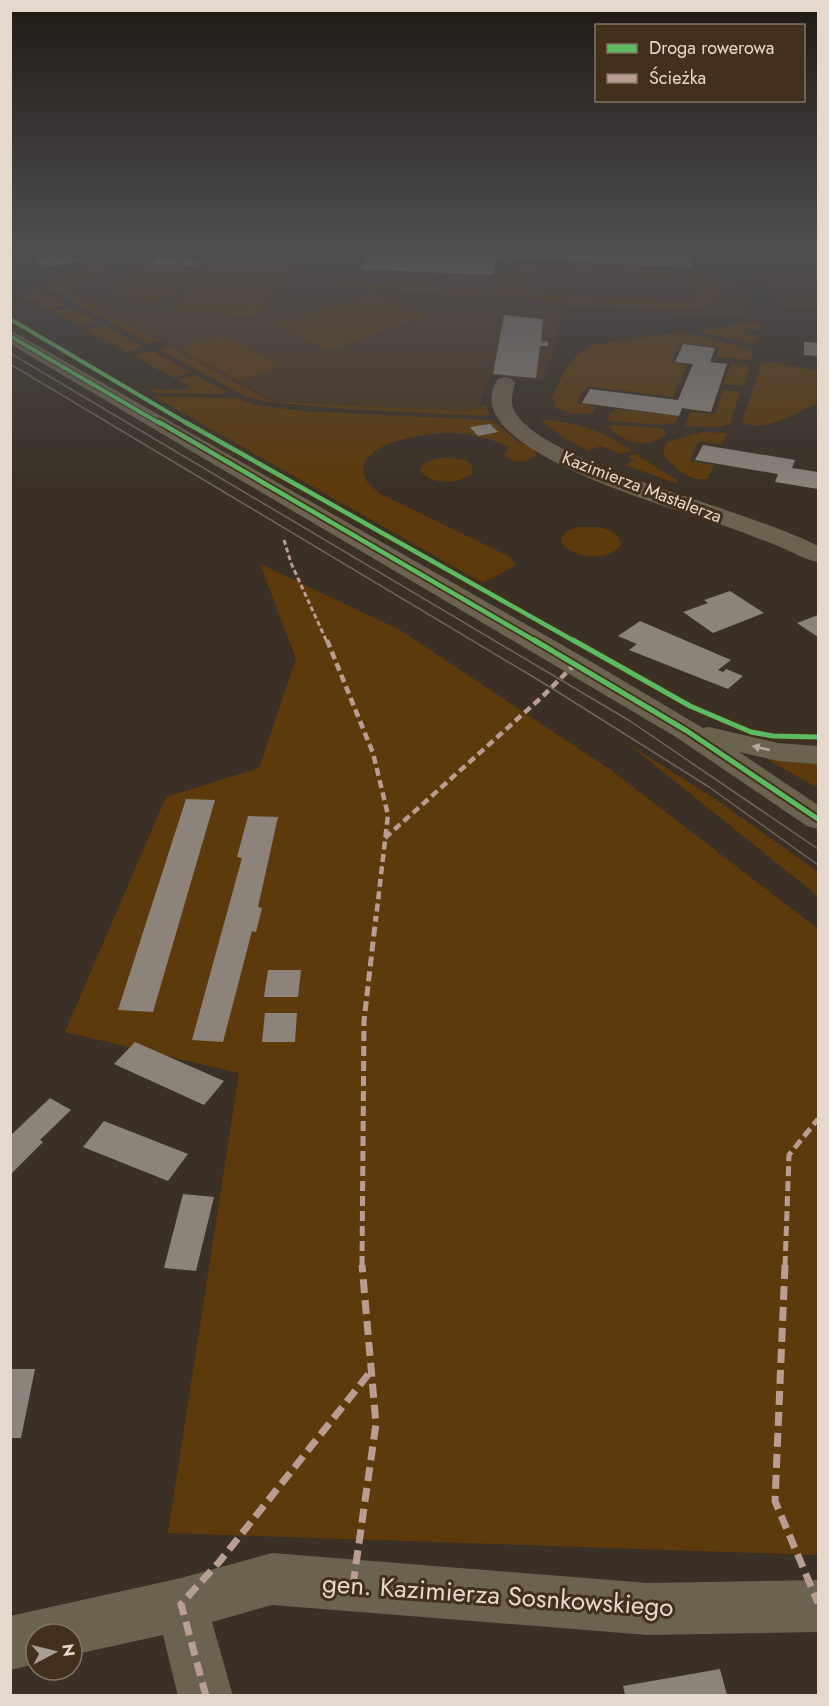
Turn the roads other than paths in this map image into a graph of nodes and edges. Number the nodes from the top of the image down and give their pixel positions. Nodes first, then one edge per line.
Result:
1 (10, 336) edge
2 (505, 383) dead end
3 (819, 555) edge
4 (687, 731) junction
5 (819, 755) edge
6 (819, 819) edge
7 (181, 1604) junction
8 (819, 1606) edge
9 (84, 1626) edge
10 (206, 1695) edge

1 - 4 street
2 - 3 street, Kazimierza Mastalerza
5 -> 4 street
4 - 6 street
7 - 8 street, gen. Kazimierza Sosnkowskiego
7 - 9 street, gen. Kazimierza Sosnkowskiego
7 - 10 street

